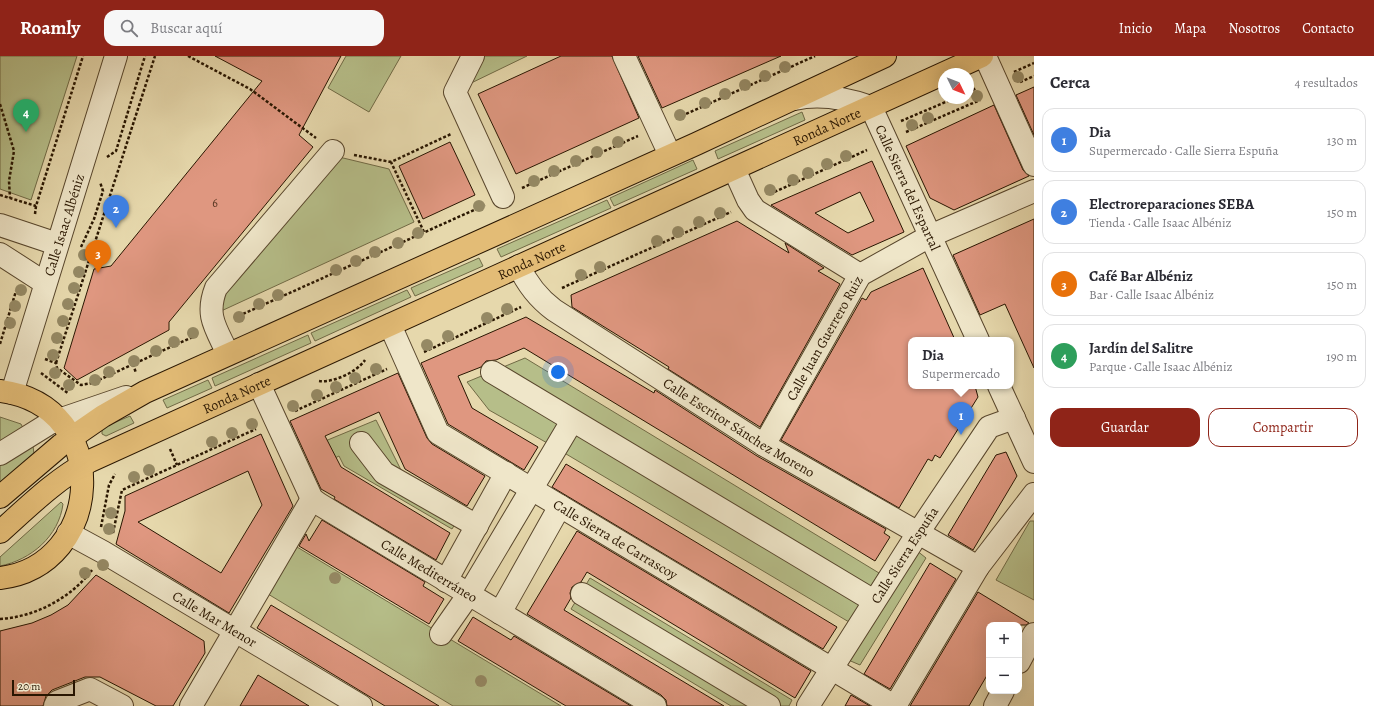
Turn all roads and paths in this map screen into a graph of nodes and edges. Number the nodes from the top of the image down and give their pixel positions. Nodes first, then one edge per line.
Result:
1 (83, 56) edge
2 (116, 56) edge
3 (145, 56) edge
4 (155, 56) edge
5 (188, 56) edge
6 (473, 56) edge
7 (624, 56) edge
8 (815, 56) edge
9 (885, 56) edge
10 (984, 56) edge
11 (1034, 76) edge
12 (1001, 91) junction
13 (792, 99) junction
14 (0, 104) edge
15 (871, 107) junction
16 (470, 125) junction
17 (657, 127) junction
18 (886, 141) junction
19 (334, 151) junction
20 (670, 155) junction
21 (106, 158) dead end
22 (391, 162) junction
23 (1034, 165) edge
24 (734, 169) junction
25 (99, 179) dead end
26 (1034, 191) edge
27 (0, 195) edge
28 (504, 197) junction
29 (10, 198) junction
30 (750, 203) junction
31 (0, 225) edge
32 (424, 232) junction
33 (930, 236) junction
34 (57, 244) junction
35 (0, 254) edge
36 (79, 255) dead end
37 (520, 266) junction
38 (860, 275) junction
39 (45, 283) junction
40 (540, 298) junction
41 (390, 325) junction
42 (216, 327) junction
43 (977, 337) edge
44 (0, 345) edge
45 (23, 352) junction
46 (48, 352) dead end
47 (228, 354) junction
48 (46, 360) junction
49 (406, 360) junction
50 (56, 363) junction
51 (492, 372) dead end
52 (42, 373) dead end
53 (259, 384) junction
54 (1000, 389) edge
55 (6, 392) edge
56 (1014, 418) junction
57 (276, 420) junction
58 (572, 421) junction
59 (65, 428) junction
60 (361, 443) dead end
61 (764, 445) junction
62 (0, 454) edge
63 (1034, 462) edge
64 (81, 466) junction
65 (506, 473) junction
66 (532, 489) junction
67 (1034, 494) edge
68 (0, 497) edge
69 (312, 499) junction
70 (560, 506) junction
71 (477, 526) junction
72 (0, 532) edge
73 (68, 533) junction
74 (918, 533) junction
75 (103, 552) junction
76 (978, 567) junction
77 (0, 578) edge
78 (446, 581) junction
79 (469, 594) junction
80 (582, 594) dead end
81 (874, 601) junction
82 (500, 613) junction
83 (0, 619) edge
84 (235, 631) junction
85 (441, 634) dead end
86 (1034, 634) edge
87 (1021, 658) edge
88 (831, 668) junction
89 (55, 706) edge
90 (122, 706) edge
91 (191, 706) edge
92 (361, 706) edge
93 (655, 706) edge
94 (769, 706) edge
95 (808, 706) edge
96 (894, 706) edge

1 - 29 path
2 - 34 street, Calle Isaac Albéniz
3 - 21 path
4 - 50 path
5 - 19 path
6 - 16 street
7 - 17 street
8 - 17 path
9 - 13 main road
10 - 12 street
10 - 15 main road, Ronda Norte
11 - 12 path
12 - 18 path
12 - 23 street
13 - 15 street, Calle Sierra del Espartal
13 - 20 main road
14 - 29 path
15 - 18 street, Calle Sierra del Espartal
15 - 24 main road, Ronda Norte
16 - 22 path
16 - 28 street
17 - 20 street
17 - 28 path
18 - 30 path
18 - 33 street, Calle Sierra del Espartal
19 - 22 path
19 - 42 street
20 - 47 main road
22 - 32 path
24 - 30 street
24 - 37 main road, Ronda Norte
25 - 36 path
26 - 33 street, Calle Juan Guerrero Ruiz
27 - 29 path
28 - 32 path
30 - 38 street
30 - 40 path
31 - 34 street
32 - 42 path
33 - 38 street, Calle Juan Guerrero Ruiz
33 - 43 street, Calle Sierra del Espartal
34 - 39 street, Calle Isaac Albéniz
35 - 39 street
37 - 40 street, Calle Escritor Sánchez Moreno
37 - 41 main road, Ronda Norte
38 - 61 street, Calle Juan Guerrero Ruiz
39 - 45 street, Calle Isaac Albéniz
40 - 49 path
40 - 61 street, Calle Escritor Sánchez Moreno
41 - 49 street, Calle Sierra de Carrascoy
41 - 53 main road, Ronda Norte
42 - 47 street
42 - 50 path
44 - 45 path
45 - 48 path
45 - 55 street, Calle Isaac Albéniz
46 - 48 path
47 - 59 main road
48 - 50 path
48 - 52 path
49 - 57 path
49 - 65 street, Calle Sierra de Carrascoy
51 - 58 street
53 - 57 street
53 - 64 main road, Ronda Norte
54 - 56 street
55 - 59 main road
56 - 63 street
56 - 74 street, Calle Sierra Espuña
57 - 69 street
57 - 75 path
58 - 66 street
58 - 81 street
59 - 62 street
59 - 64 main road
59 - 68 main road
60 - 71 street
61 - 74 street, Calle Escritor Sánchez Moreno
64 - 72 main road, Ronda Norte
64 - 73 main road
65 - 66 street, Calle Sierra de Carrascoy
65 - 71 street
66 - 70 street, Calle Sierra de Carrascoy
66 - 79 street
67 - 76 street
69 - 78 street, Calle Mediterráneo
69 - 84 street
70 - 82 street
70 - 88 street, Calle Sierra de Carrascoy
71 - 78 street
73 - 75 street, Calle Mar Menor
73 - 77 main road
74 - 76 street, Calle Escritor Sánchez Moreno
74 - 81 street, Calle Sierra Espuña
75 - 83 path
75 - 84 street, Calle Mar Menor
76 - 96 street
78 - 79 street, Calle Mediterráneo
79 - 82 street, Calle Mediterráneo
79 - 85 street
80 - 94 street
81 - 88 street, Calle Sierra Espuña
82 - 93 street, Calle Mediterráneo
84 - 91 street
84 - 92 street, Calle Mar Menor
86 - 87 street
88 - 95 street, Calle Sierra Espuña
88 - 96 street, Calle Sierra de Carrascoy
89 - 90 street

